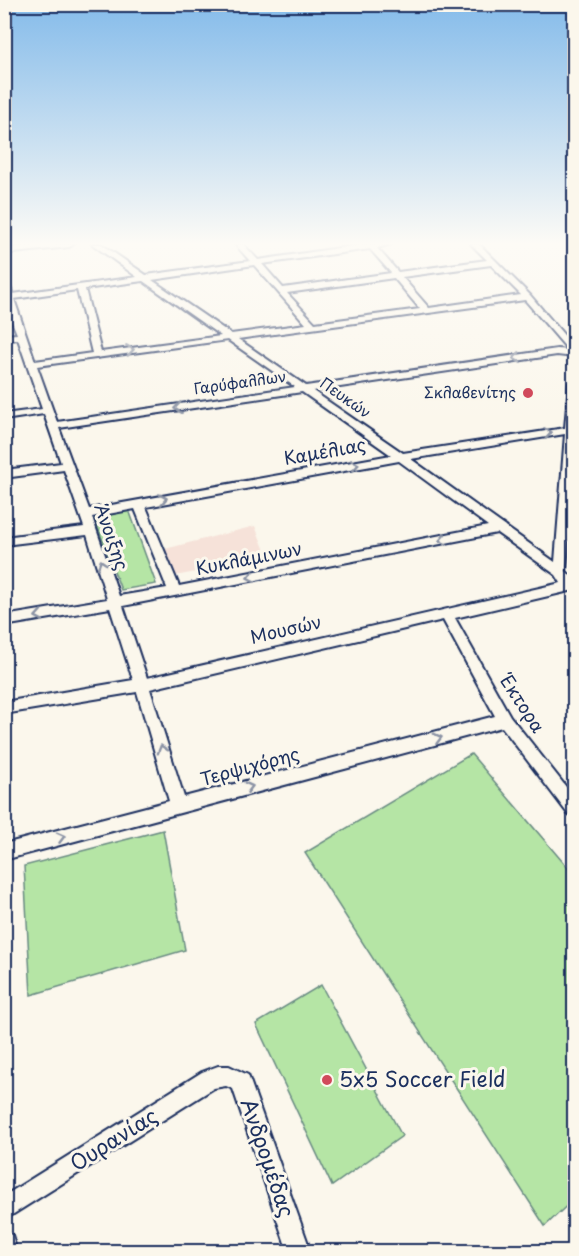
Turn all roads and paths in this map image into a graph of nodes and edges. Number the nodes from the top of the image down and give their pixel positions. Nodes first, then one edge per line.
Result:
1 (9, 303) edge
2 (85, 303) edge
3 (180, 303) edge
4 (291, 303) edge
5 (420, 303) edge
6 (483, 303) edge
7 (532, 303) edge
8 (426, 310) junction
9 (313, 326) junction
10 (22, 336) junction
11 (228, 336) junction
12 (4, 338) edge
13 (574, 353) edge
14 (97, 354) junction
15 (31, 364) junction
16 (574, 383) edge
17 (303, 389) junction
18 (47, 411) junction
19 (4, 417) edge
20 (52, 426) junction
21 (571, 430) junction
22 (401, 457) junction
23 (67, 466) junction
24 (4, 474) edge
25 (139, 503) junction
26 (85, 514) junction
27 (500, 528) junction
28 (91, 530) junction
29 (4, 541) edge
30 (560, 572) junction
31 (572, 585) edge
32 (175, 592) junction
33 (115, 603) junction
34 (446, 614) junction
35 (4, 621) edge
36 (142, 685) junction
37 (4, 708) edge
38 (505, 720) junction
39 (571, 800) edge
40 (178, 805) junction
41 (4, 852) edge
42 (225, 1074) joint
43 (4, 1209) edge
44 (4, 1243) edge
45 (6, 1251) edge
46 (300, 1251) edge

1 - 10 street, Άνοιξης
2 - 14 street
3 - 11 street, Πευκών
4 - 9 street
5 - 8 street
6 - 8 street
7 - 13 street
8 - 9 street
9 - 11 street
10 - 12 street
10 - 15 street, Άνοιξης
14 -> 11 street
11 - 17 street, Πευκών
13 -> 17 street, Γαρύφαλλων
14 - 15 street
15 - 18 street, Άνοιξης
16 - 21 street
17 -> 20 street, Γαρύφαλλων
17 - 22 street, Πευκών
18 - 19 street
18 - 20 street, Άνοιξης
20 - 23 street, Άνοιξης
22 -> 21 street, Καμέλιας
21 - 30 street
25 -> 22 street, Καμέλιας
22 - 27 street, Πευκών
23 - 24 street
23 - 26 street, Άνοιξης
25 - 26 street, Καμέλιας
25 - 32 street
26 - 28 street, Άνοιξης
27 - 30 street, Πευκών
27 -> 32 street, Κυκλάμινων
28 - 29 street
33 -> 28 street, Άνοιξης
30 - 31 street, Πευκών
31 - 34 street, Μουσών
32 - 33 street, Κυκλάμινων
33 -> 35 street, Κυκλάμινων
33 - 36 street, Άνοιξης
34 - 36 street, Μουσών
34 - 38 street, Έκτορα
36 - 37 street, Μουσών
40 -> 36 street, Άνοιξης
38 - 39 street, Έκτορα
40 -> 38 street, Τερψιχόρης
41 -> 40 street, Τερψιχόρης
42 - 43 street, Ουρανίας
42 - 46 street, Ανδρομέδας
44 - 45 street

